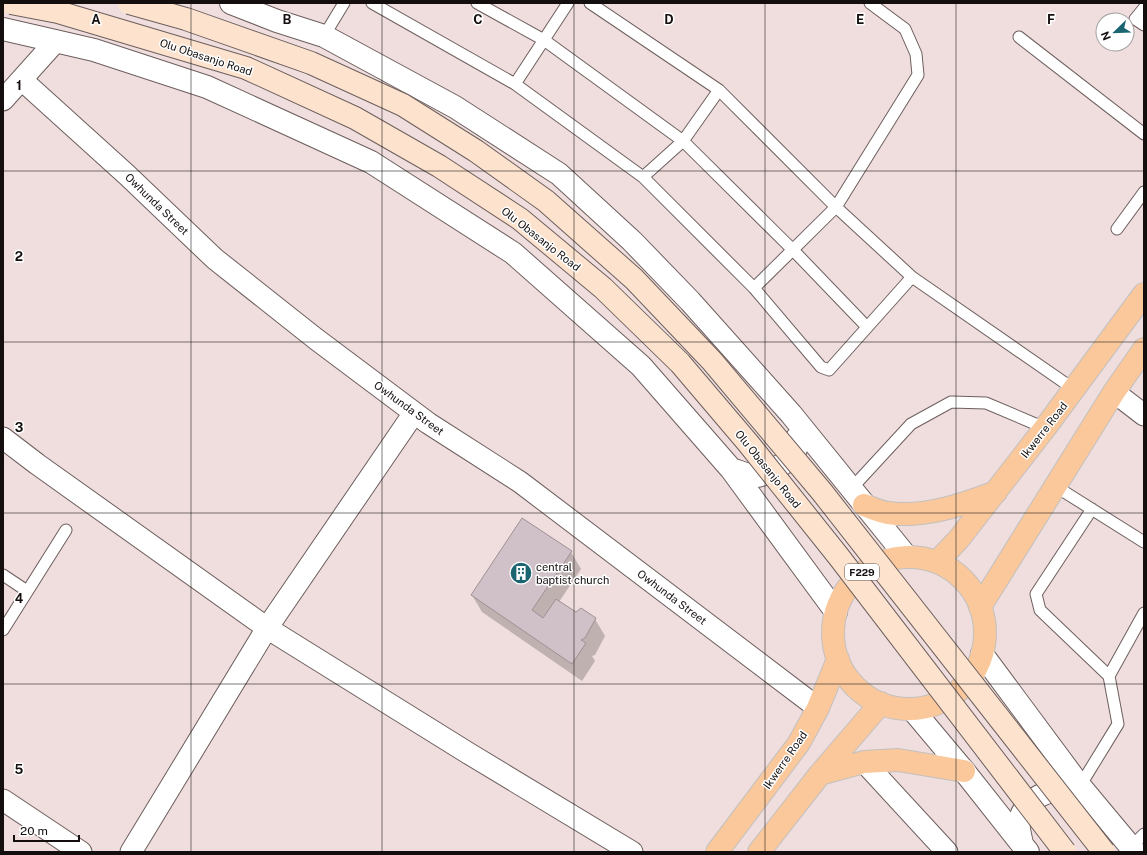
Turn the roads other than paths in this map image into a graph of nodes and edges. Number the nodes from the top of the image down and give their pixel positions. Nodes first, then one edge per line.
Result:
1 (11, 3) edge
2 (129, 3) edge
3 (231, 3) edge
4 (344, 3) edge
5 (372, 3) edge
6 (477, 3) edge
7 (568, 3) edge
8 (590, 3) edge
9 (870, 3) edge
10 (1144, 8) edge
11 (1144, 25) edge
12 (3, 29) edge
13 (324, 36) junction
14 (1020, 37) dead end
15 (544, 40) junction
16 (56, 41) junction
17 (22, 80) junction
18 (515, 84) junction
19 (719, 90) junction
20 (3, 100) edge
21 (1144, 134) edge
22 (683, 141) junction
23 (643, 177) junction
24 (1144, 192) edge
25 (836, 207) junction
26 (1117, 229) dead end
27 (793, 250) junction
28 (912, 277) junction
29 (754, 288) junction
30 (1144, 294) edge
31 (867, 328) junction
32 (1144, 349) edge
33 (1075, 390) junction
34 (1114, 392) junction
35 (414, 413) junction
36 (791, 414) junction
37 (1144, 415) edge
38 (1045, 428) junction
39 (3, 438) edge
40 (731, 469) junction
41 (1055, 486) junction
42 (996, 492) junction
43 (858, 497) junction
44 (1092, 509) junction
45 (66, 530) dead end
46 (1144, 542) edge
47 (906, 556) junction
48 (937, 562) junction
49 (3, 575) edge
50 (27, 591) junction
51 (980, 607) junction
52 (836, 612) junction
53 (1144, 612) edge
54 (267, 628) junction
55 (3, 630) edge
56 (982, 654) junction
57 (838, 659) junction
58 (1109, 676) junction
59 (881, 703) junction
60 (818, 708) junction
61 (912, 709) junction
62 (864, 762) junction
63 (964, 771) junction
64 (820, 774) junction
65 (1084, 791) junction
66 (3, 800) edge
67 (1136, 845) edge
68 (1025, 848) edge
69 (81, 852) edge
70 (131, 852) edge
71 (632, 852) edge
72 (717, 852) edge
73 (759, 852) edge
74 (947, 852) edge
75 (1065, 852) edge
76 (1104, 852) edge

1 - 75 main road, Olu Obasanjo Road, bridge
2 - 76 main road, bridge
3 - 13 street
4 - 13 lane
5 - 18 lane
6 - 15 lane
7 - 15 lane
8 - 19 lane
9 - 25 lane
10 - 11 lane
12 - 16 street
13 - 36 street
14 - 21 lane
15 - 18 lane
15 - 22 lane
16 - 17 street
16 - 40 street
17 - 20 street
17 - 35 street, Owhunda Street
18 - 23 lane
19 - 22 lane
19 - 25 lane
22 - 23 lane
22 - 27 lane
23 - 29 lane
24 - 26 lane
25 - 27 lane
25 - 28 lane
27 - 29 lane
27 - 31 lane
28 - 31 lane
28 - 33 lane
29 - 31 lane
30 - 33 main road, Ikwerre Road
32 - 34 main road
33 - 38 main road, Ikwerre Road
34 - 37 street
34 - 41 main road
35 - 54 street
35 - 60 street, Owhunda Street
36 - 40 street
36 - 43 street
38 - 42 main road, Ikwerre Road
38 - 43 lane
39 - 54 street
40 - 52 street
41 - 44 lane
41 - 51 main road
42 - 43 main road
42 - 48 main road, Ikwerre Road
43 - 47 street
44 - 46 lane
44 - 58 lane
45 - 50 lane
47 - 48 main road, F229
47 - 52 main road, F229
48 - 51 main road, F229
49 - 50 lane
50 - 55 lane
51 - 56 main road, F229
52 - 57 main road, F229
53 - 58 lane
54 - 70 street
54 - 71 street
56 - 61 main road, F229
56 - 65 street
57 - 59 main road, F229
57 - 60 main road, Ikwerre Road
58 - 65 lane
59 - 61 main road, F229
59 - 64 main road
60 - 72 main road, Ikwerre Road
61 - 63 street
62 - 63 main road
62 - 64 main road
62 - 74 street
63 - 68 street
64 - 73 main road
65 - 67 street
65 - 68 street
66 - 69 street

